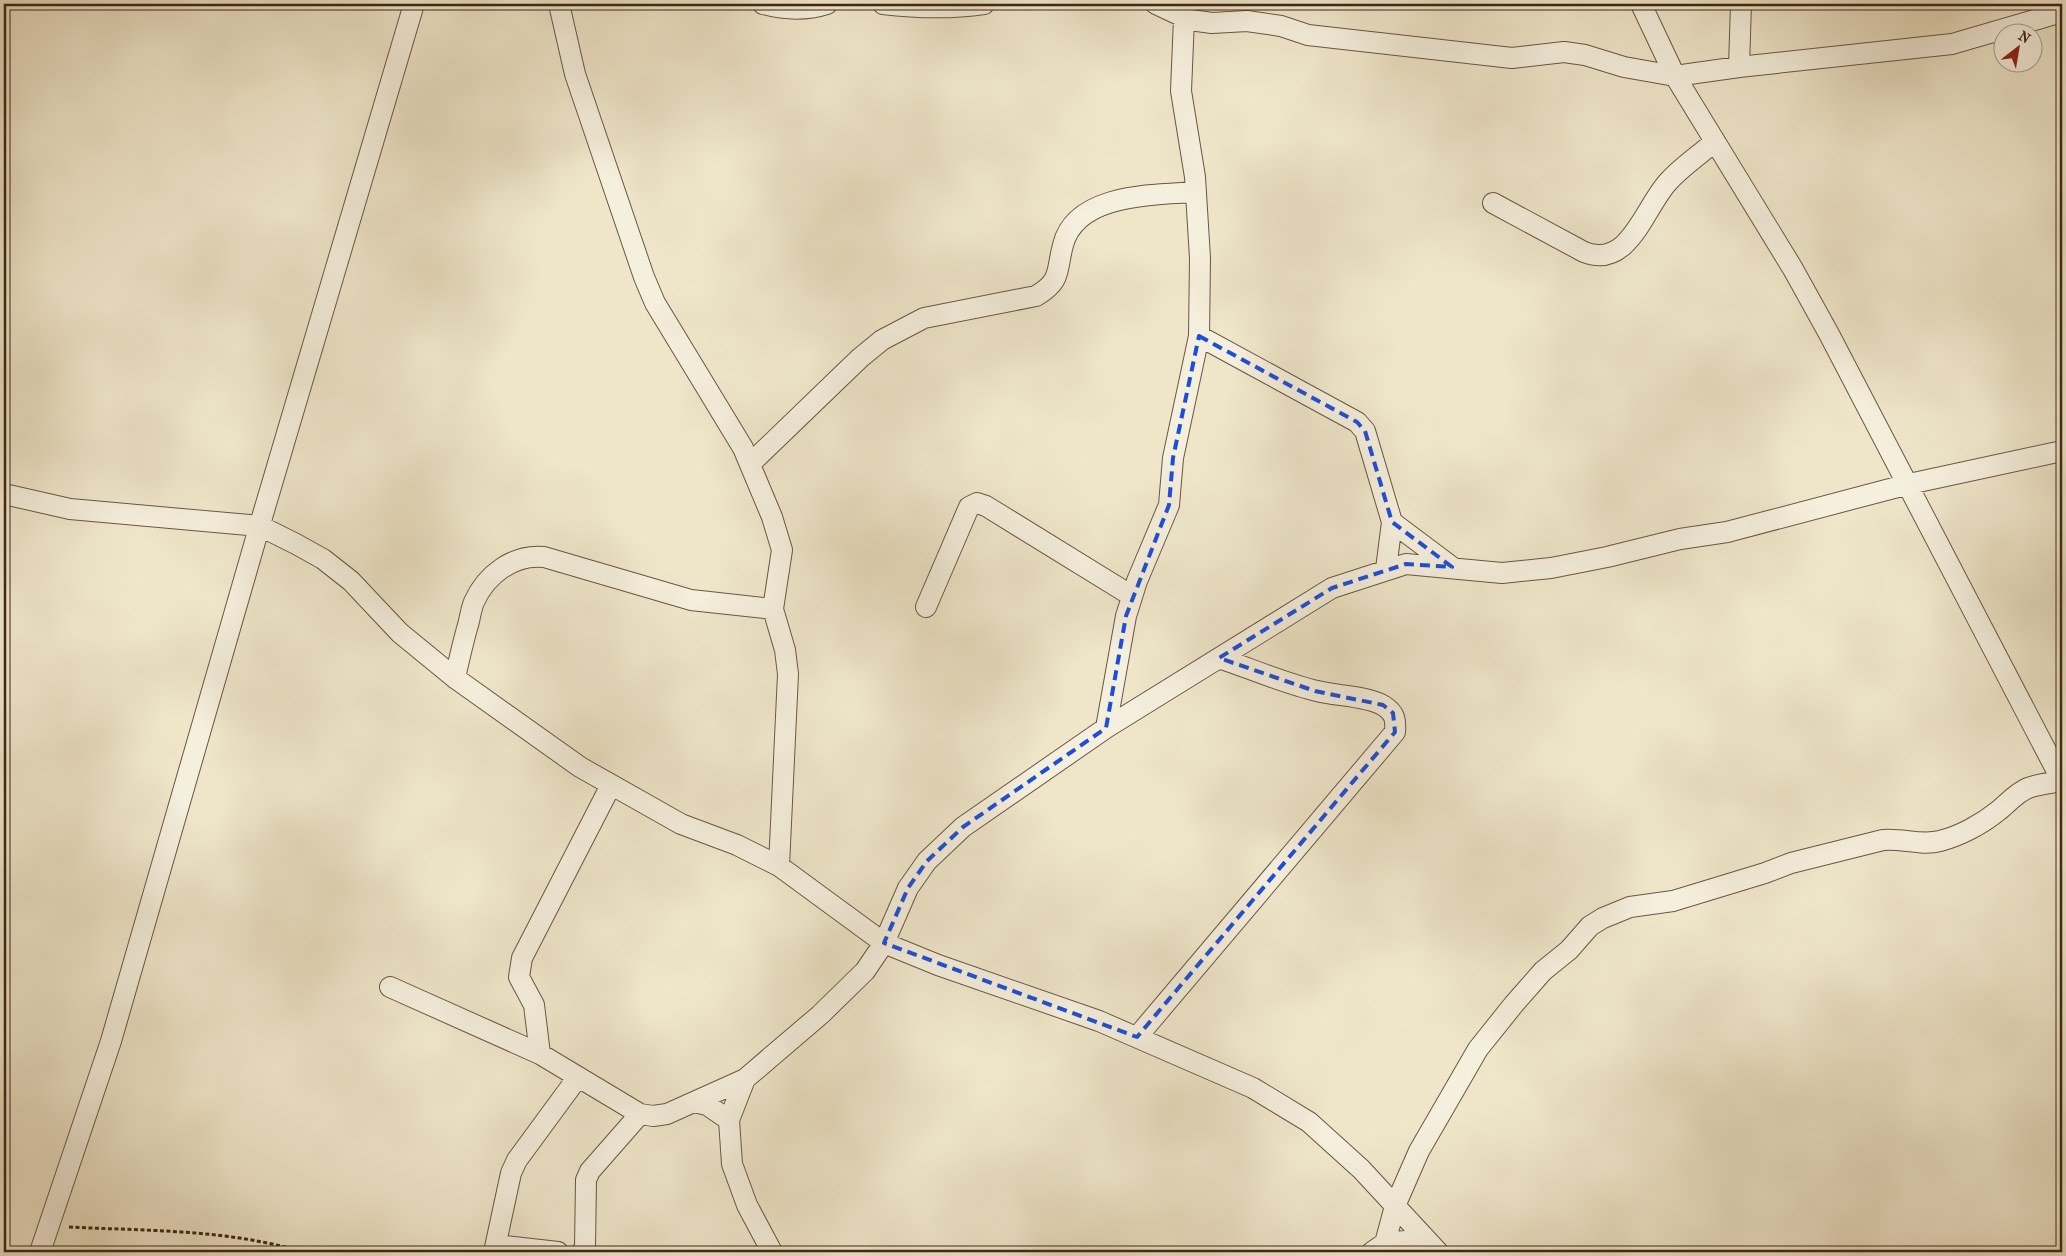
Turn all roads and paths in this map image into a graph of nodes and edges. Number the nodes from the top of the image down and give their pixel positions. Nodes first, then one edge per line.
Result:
1 (414, 4) edge
2 (559, 4) edge
3 (763, 4) edge
4 (827, 4) edge
5 (883, 4) edge
6 (984, 4) edge
7 (1156, 4) edge
8 (1641, 4) edge
9 (1741, 4) edge
10 (2062, 12) edge
11 (1184, 18) junction
12 (1739, 66) junction
13 (1675, 76) junction
14 (1715, 142) junction
15 (1196, 192) junction
16 (1493, 203) dead end
17 (1199, 336) junction
18 (2062, 451) edge
19 (750, 464) junction
20 (1909, 484) junction
21 (4, 494) edge
22 (1392, 522) junction
23 (260, 526) junction
24 (1452, 567) junction
25 (1386, 569) junction
26 (1132, 596) junction
27 (926, 607) dead end
28 (773, 609) junction
29 (1218, 658) junction
30 (455, 678) junction
31 (1106, 728) junction
32 (2062, 781) edge
33 (611, 785) junction
34 (779, 866) junction
35 (884, 943) junction
36 (390, 987) dead end
37 (1137, 1037) junction
38 (540, 1054) junction
39 (578, 1077) junction
40 (745, 1079) junction
41 (694, 1102) junction
42 (640, 1114) junction
43 (729, 1120) junction
44 (1395, 1206) junction
45 (48, 1226) junction
46 (1432, 1246) edge
47 (1379, 1248) edge
48 (495, 1249) edge
49 (40, 1252) edge
50 (303, 1252) edge
51 (558, 1252) edge
52 (582, 1252) edge
53 (772, 1252) edge

1 - 23 street
2 - 19 street
3 - 4 street
5 - 6 street
7 - 11 street
8 - 13 street
9 - 12 street
10 - 12 street
11 - 13 street
11 - 15 street
12 - 13 street
13 - 14 street
14 - 16 street
14 - 20 street
15 - 17 street
15 - 19 street
17 - 22 street
17 - 26 street
18 - 20 street
19 - 28 street
20 - 24 street
20 - 32 street
21 - 23 street
22 - 24 street
22 - 25 street
23 - 30 street
23 - 45 street
24 - 25 street
25 - 29 street
26 - 27 street
26 - 31 street
28 - 30 street
28 - 34 street
29 - 31 street
29 - 37 street
30 - 33 street
31 - 35 street
32 - 44 street
33 - 34 street
33 - 38 street
34 - 35 street
35 - 37 street
35 - 40 street
36 - 38 street
37 - 44 street
38 - 39 street
39 - 42 street
39 - 48 street
40 - 41 street
40 - 43 street
41 - 42 street
41 - 43 street
42 - 52 street
43 - 53 street
44 - 46 street
44 - 47 street
45 - 49 street
45 - 50 path
46 - 47 street
48 - 51 street

